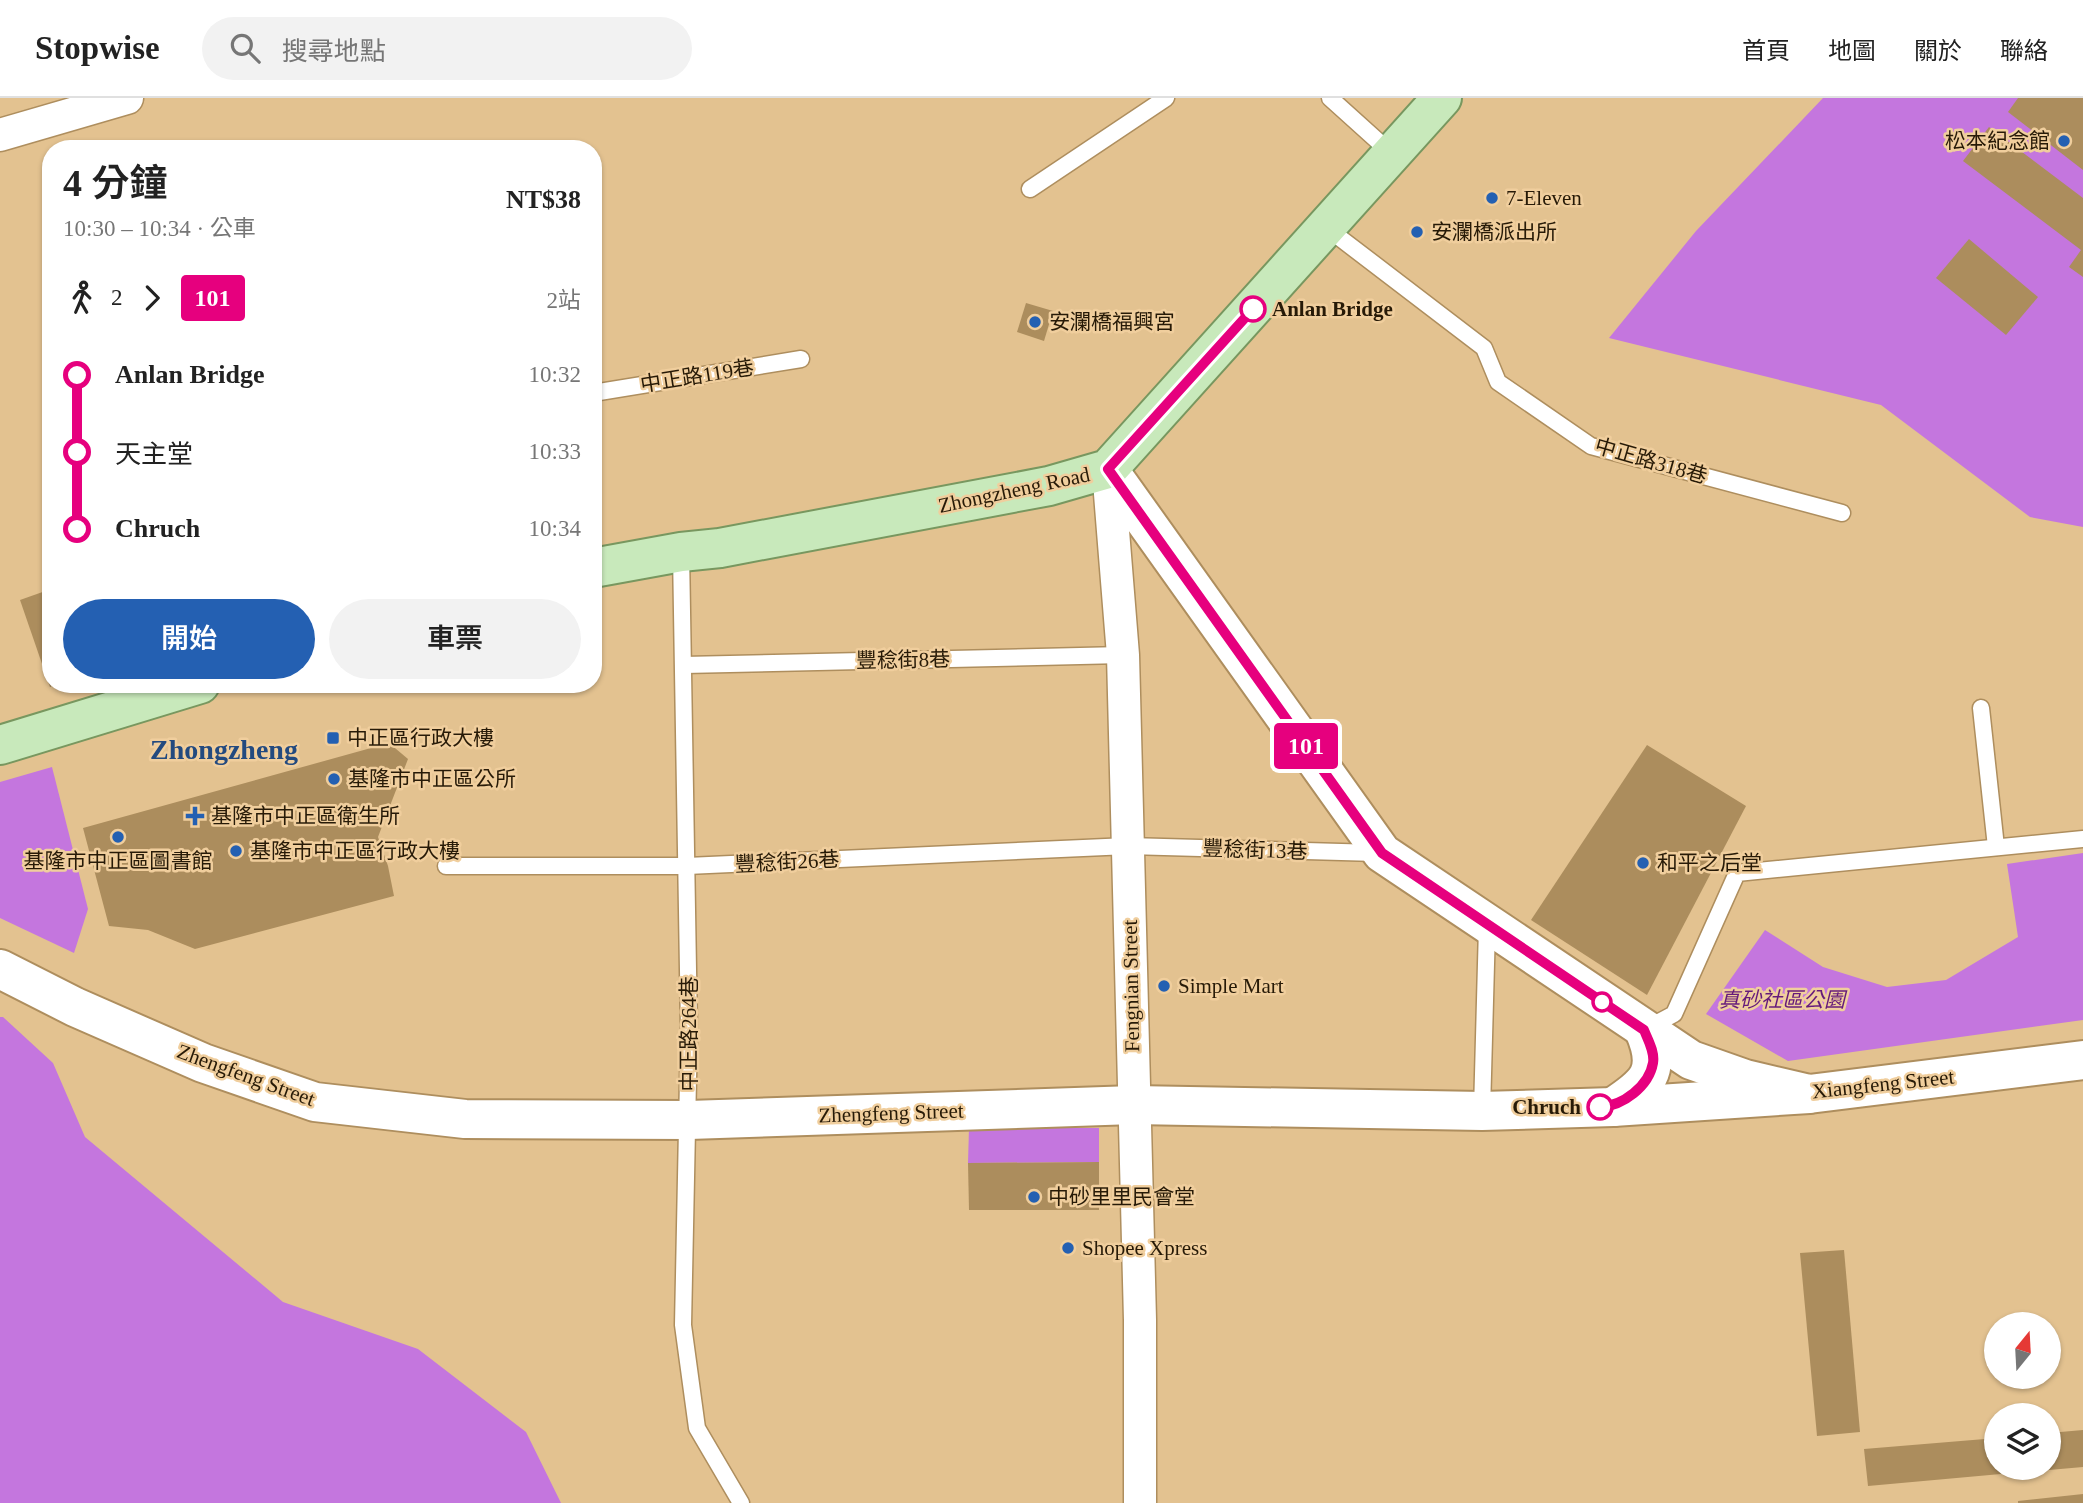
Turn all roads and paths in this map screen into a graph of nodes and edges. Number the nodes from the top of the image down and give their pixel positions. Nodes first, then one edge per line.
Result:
1 (127, 98) edge
2 (1166, 98) edge
3 (1330, 98) edge
4 (1441, 98) edge
5 (0, 135) edge
6 (1391, 153) junction
7 (1030, 189) dead end
8 (1327, 228) junction
9 (801, 359) dead end
10 (602, 392) edge
11 (1108, 469) junction
12 (1842, 513) dead end
13 (681, 552) junction
14 (602, 566) edge
15 (1123, 655) junction
16 (684, 665) junction
17 (170, 693) edge
18 (1981, 708) dead end
19 (0, 745) edge
20 (2083, 839) edge
21 (1128, 846) junction
22 (1996, 847) junction
23 (1382, 853) junction
24 (446, 866) dead end
25 (687, 866) junction
26 (1488, 925) junction
27 (0, 969) edge
28 (1644, 1030) junction
29 (2083, 1060) edge
30 (1810, 1094) junction
31 (1135, 1105) junction
32 (1613, 1107) junction
33 (1482, 1111) junction
34 (689, 1120) junction
35 (741, 1503) edge
36 (1140, 1503) edge

1 - 5 street
2 - 7 lane
3 - 6 lane
4 - 6 main road, Zhongzheng Road
6 - 8 main road, Zhongzheng Road
8 - 11 main road, Zhongzheng Road
8 - 12 lane, 中正路318巷
9 - 10 lane, 中正路119巷
11 - 13 main road, Zhongzheng Road
11 - 15 street, Fengnian Street
11 - 23 street, Xiangfeng Street
13 - 14 main road, Zhongzheng Road
13 - 16 lane, 中正路264巷
15 - 16 lane, 豐稔街8巷
15 - 21 street, Fengnian Street
16 - 25 lane, 中正路264巷
17 - 19 main road
18 - 22 lane
20 - 22 lane
21 - 23 lane, 豐稔街13巷
21 - 25 lane, 豐稔街26巷
21 - 31 street, Fengnian Street
22 - 28 lane
23 - 26 street, Xiangfeng Street
24 - 25 lane, 豐稔街26巷
25 - 34 lane, 中正路264巷
26 - 28 street, Xiangfeng Street
26 - 33 lane
27 - 34 street, Zhengfeng Street
28 - 30 street, Xiangfeng Street
28 - 32 street
29 - 30 street, Xiangfeng Street
30 - 32 street, Zhengfeng Street
31 - 33 street, Zhengfeng Street
31 - 34 street, Zhengfeng Street
31 - 36 street, Fengnian Street
32 - 33 street, Zhengfeng Street
34 - 35 lane, 中正路264巷

